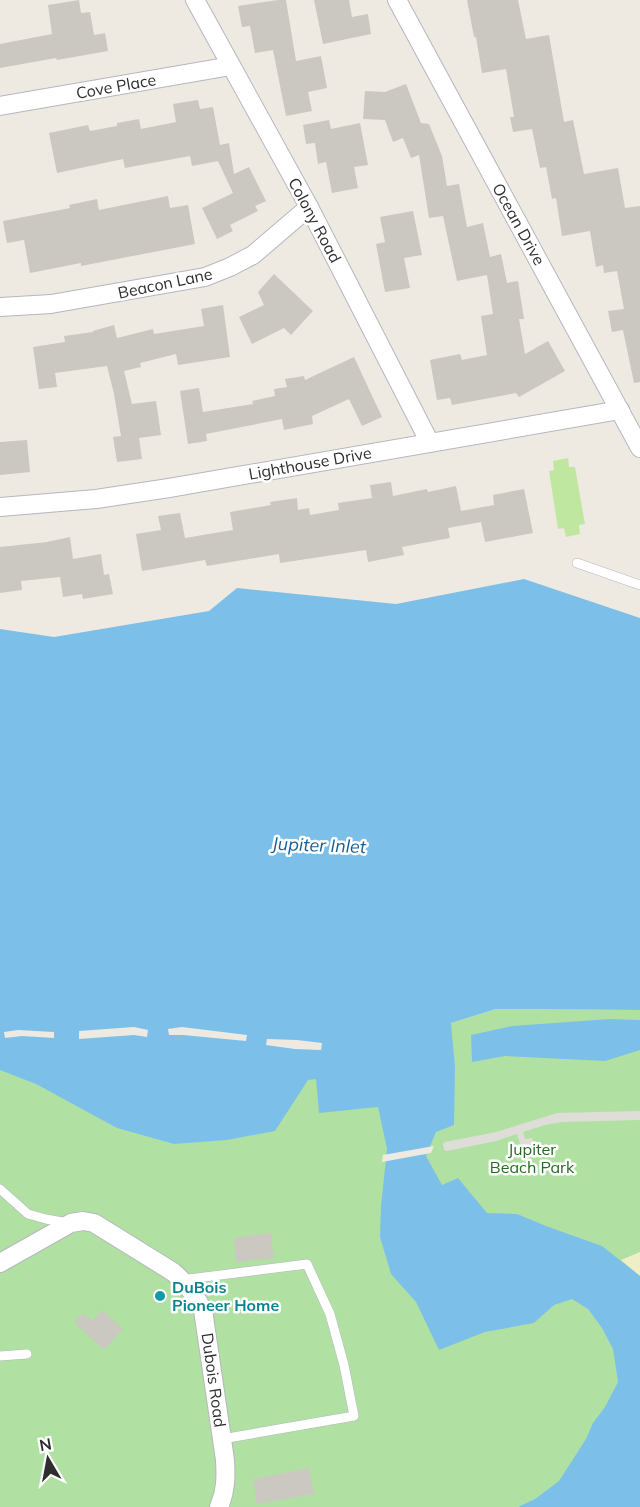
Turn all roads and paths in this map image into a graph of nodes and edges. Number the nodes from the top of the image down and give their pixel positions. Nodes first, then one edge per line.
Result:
1 (195, 0) edge
2 (397, 0) edge
3 (231, 66) junction
4 (0, 106) edge
5 (309, 207) junction
6 (0, 308) edge
7 (620, 410) junction
8 (430, 443) junction
9 (640, 448) edge
10 (0, 507) edge
11 (577, 563) dead end
12 (640, 585) edge
13 (0, 1189) edge
14 (71, 1223) junction
15 (0, 1263) edge
16 (182, 1280) junction
17 (27, 1353) dead end
18 (0, 1356) edge
19 (222, 1439) junction
20 (219, 1507) edge

1 - 3 street, Colony Road
2 - 7 street, Ocean Drive
3 - 4 street, Cove Place
3 - 5 street, Colony Road
5 - 6 street, Beacon Lane
5 - 8 street, Colony Road
7 - 8 street, Lighthouse Drive
7 - 9 street, Ocean Drive
8 - 10 street, Lighthouse Drive
11 - 12 lane
13 - 14 lane, Dubois Road
14 - 15 street
14 - 16 street, Dubois Road
16 - 19 street, Dubois Road
16 - 19 lane
17 - 18 lane
19 - 20 street, Dubois Road

